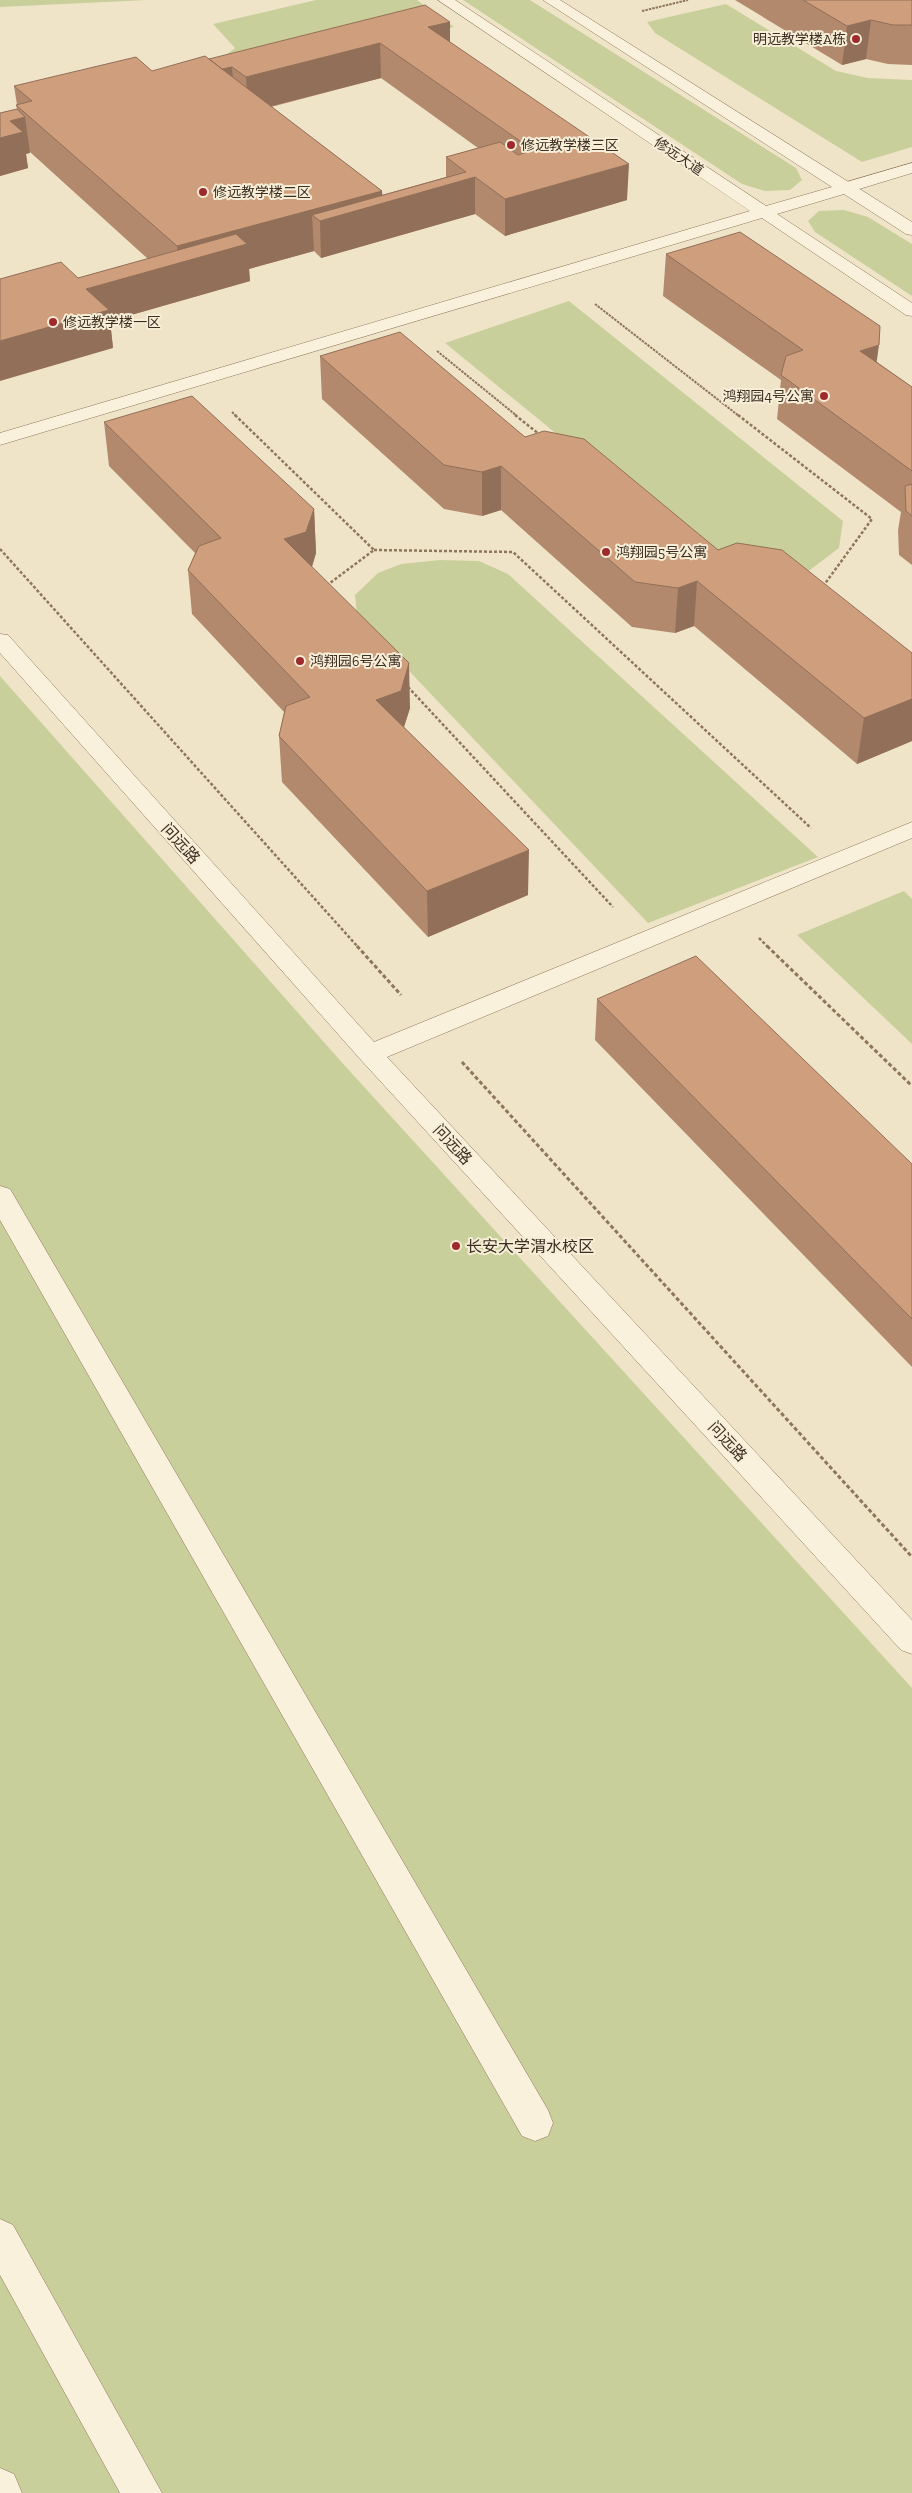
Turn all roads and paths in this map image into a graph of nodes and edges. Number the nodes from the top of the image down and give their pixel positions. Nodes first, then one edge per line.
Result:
1 (446, 0) edge
2 (550, 0) edge
3 (912, 168) edge
4 (846, 188) junction
5 (763, 212) junction
6 (912, 230) edge
7 (557, 274) junction
8 (912, 311) edge
9 (400, 321) junction
10 (199, 380) junction
11 (0, 439) edge
12 (545, 439) edge
13 (374, 550) junction
14 (815, 584) edge
15 (318, 591) edge
16 (0, 640) edge
17 (406, 686) edge
18 (912, 829) edge
19 (843, 858) junction
20 (726, 906) junction
21 (644, 940) junction
22 (370, 1054) junction
23 (912, 1086) edge
24 (0, 1196) edge
25 (912, 1641) edge
26 (535, 2124) dead end
27 (0, 2238) edge
28 (0, 2488) edge
29 (2, 2493) edge
30 (142, 2493) edge

1 - 5 street, 修远大道
2 - 4 street
3 - 4 street
4 - 5 street
4 - 6 street
5 - 7 street
5 - 8 street, 修远大道
7 - 9 street
7 - 14 path
9 - 10 street
9 - 12 path
10 - 11 street
10 - 13 path
13 - 15 path
13 - 19 path
16 - 22 street, 问远路
17 - 21 path
18 - 19 street
19 - 20 street
20 - 21 street
20 - 23 path
21 - 22 street
22 - 25 street, 问远路
24 - 26 street
27 - 30 street
28 - 29 street

